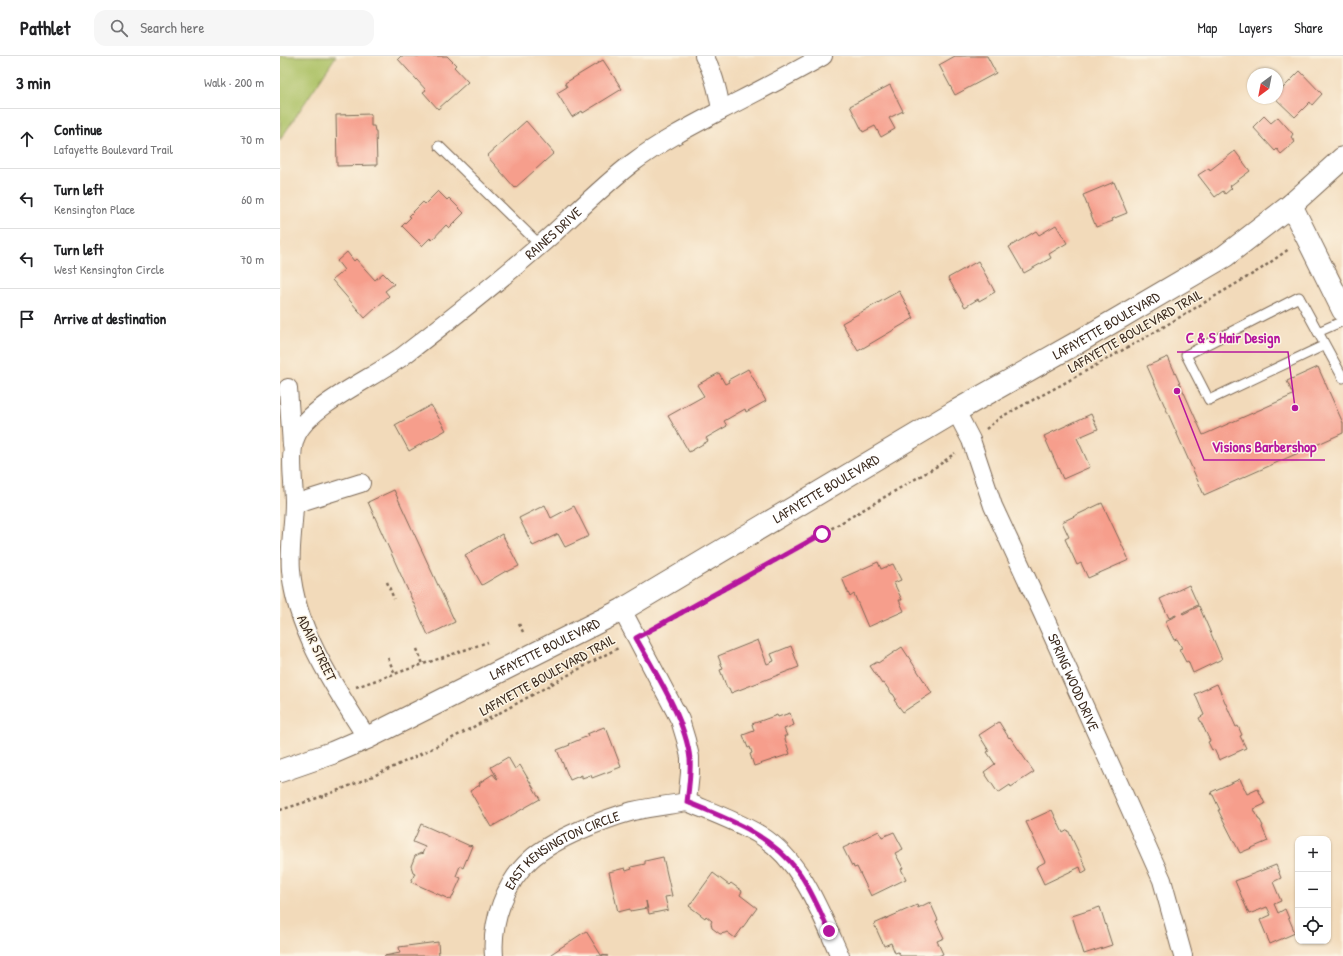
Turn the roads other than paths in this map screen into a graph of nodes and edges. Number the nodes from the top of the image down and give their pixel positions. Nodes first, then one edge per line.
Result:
1 (704, 56) edge
2 (823, 56) edge
3 (722, 110) junction
4 (439, 146) dead end
5 (1343, 158) edge
6 (1291, 205) junction
7 (540, 245) junction
8 (1343, 310) edge
9 (1343, 321) edge
10 (1318, 332) junction
11 (1325, 345) junction
12 (1342, 375) edge
13 (288, 388) dead end
14 (956, 411) junction
15 (297, 432) joint
16 (293, 454) junction
17 (361, 483) dead end
18 (294, 504) junction
19 (622, 610) junction
20 (367, 738) junction
21 (280, 771) edge
22 (687, 802) junction
23 (494, 956) edge
24 (840, 956) edge
25 (1183, 956) edge

1 - 3 street
2 - 3 street, RAINES DRIVE
3 - 7 street, RAINES DRIVE
4 - 7 lane
5 - 6 main road, LAFAYETTE BOULEVARD
6 - 8 main road
6 - 14 main road, LAFAYETTE BOULEVARD
7 - 15 street, RAINES DRIVE
9 - 10 lane
10 - 11 lane
10 - 11 lane
11 - 12 lane
13 - 16 street, ADAIR STREET
14 - 19 main road, LAFAYETTE BOULEVARD
14 - 25 street, SPRING WOOD DRIVE
15 - 16 street, ADAIR STREET
16 - 18 street, ADAIR STREET
17 - 18 street
18 - 20 street, ADAIR STREET
19 - 20 main road, LAFAYETTE BOULEVARD
19 - 22 street
20 - 21 main road, LAFAYETTE BOULEVARD
22 - 23 street, EAST KENSINGTON CIRCLE
22 - 24 street

